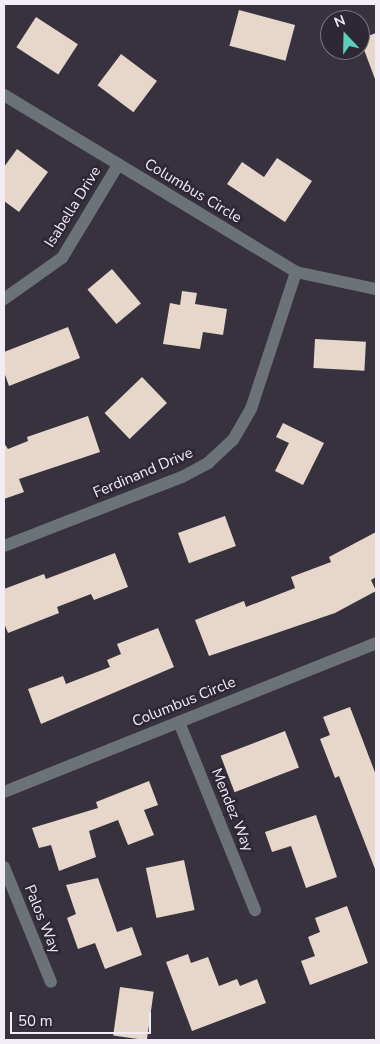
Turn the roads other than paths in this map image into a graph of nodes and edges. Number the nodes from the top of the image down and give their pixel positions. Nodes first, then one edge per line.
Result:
1 (4, 95) edge
2 (118, 164) junction
3 (296, 272) junction
4 (376, 289) edge
5 (4, 299) edge
6 (4, 546) edge
7 (376, 644) edge
8 (179, 722) junction
9 (4, 792) edge
10 (4, 867) edge
11 (255, 910) dead end
12 (51, 982) dead end

1 - 2 street, Columbus Circle
2 - 3 street, Columbus Circle
2 - 5 street, Isabella Drive
3 - 4 street, Columbus Circle
3 - 6 street, Ferdinand Drive
7 - 8 street, Columbus Circle
8 - 9 street, Columbus Circle
8 - 11 street, Mendez Way
10 - 12 street, Palos Way

